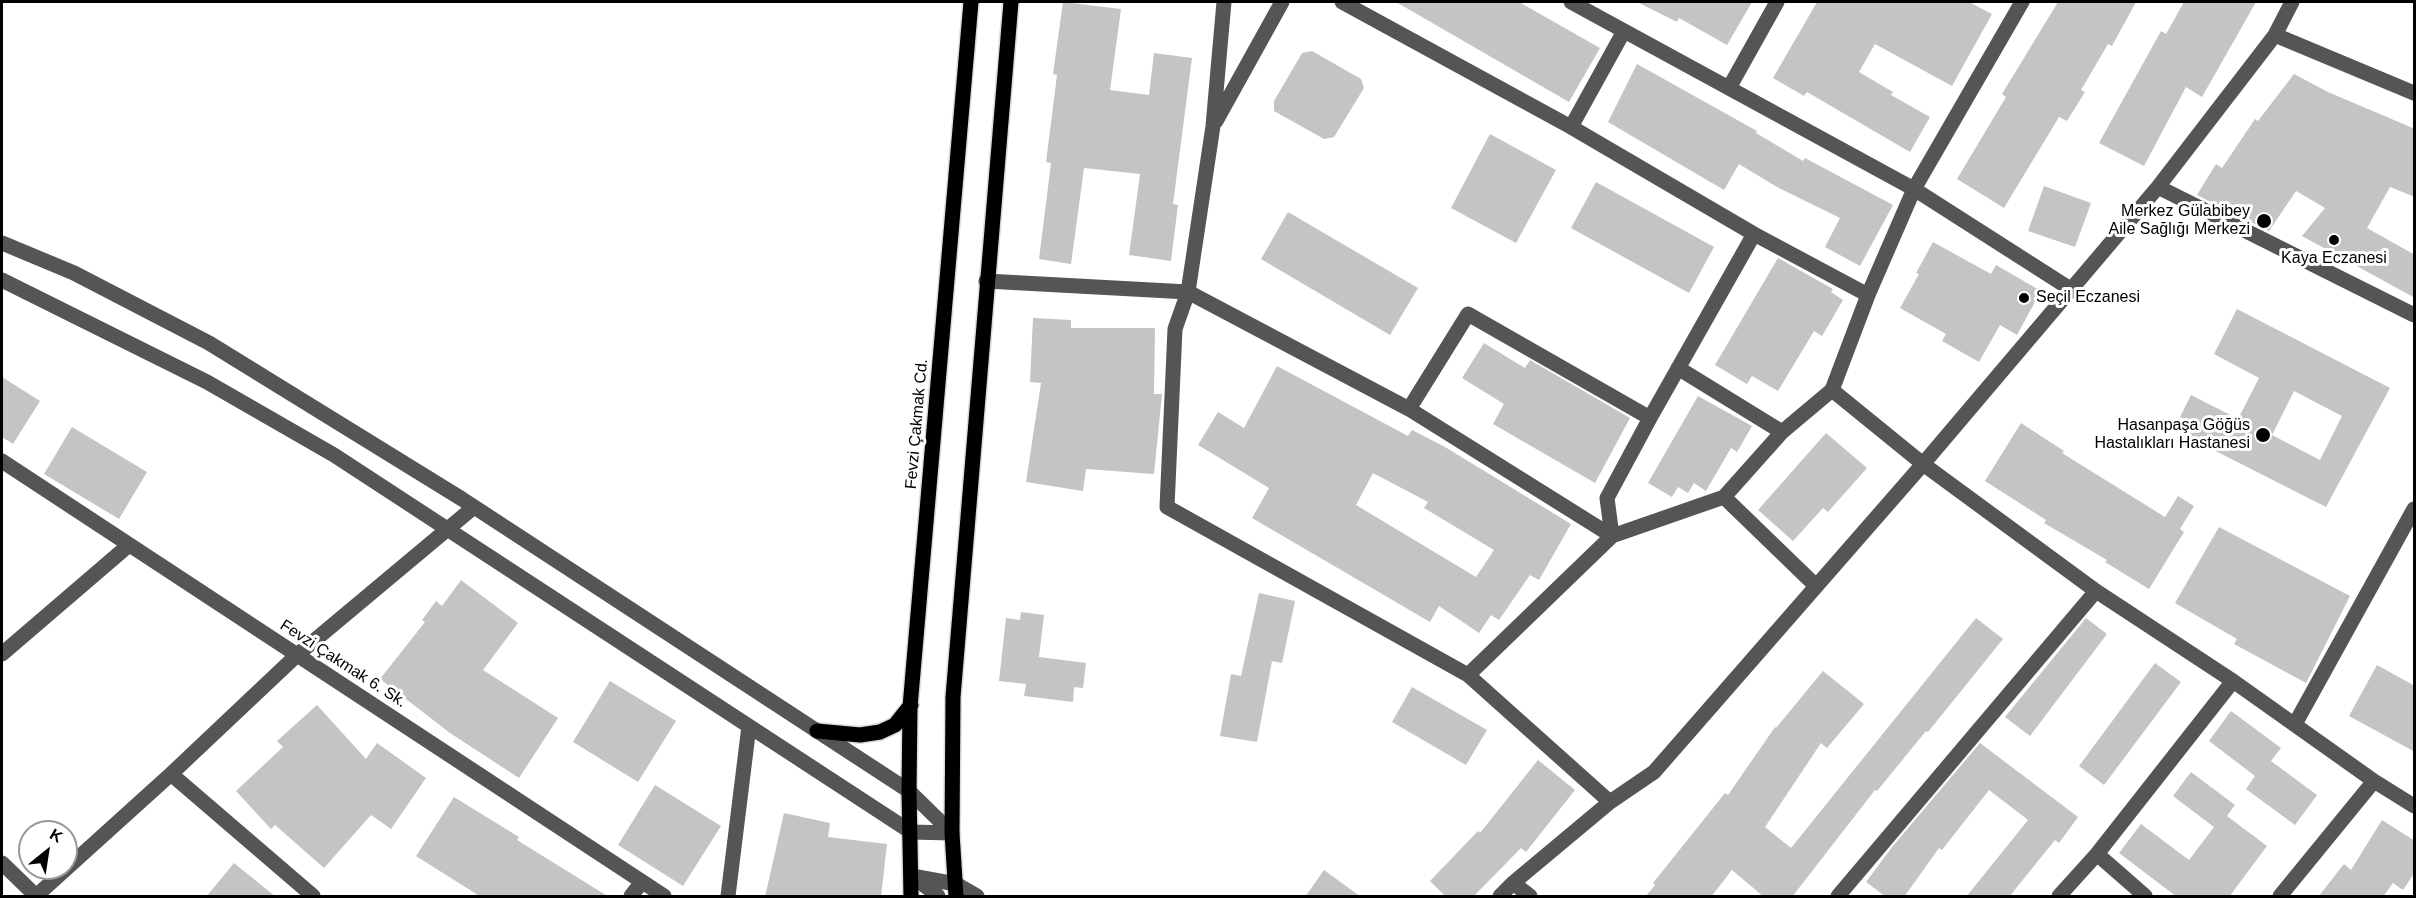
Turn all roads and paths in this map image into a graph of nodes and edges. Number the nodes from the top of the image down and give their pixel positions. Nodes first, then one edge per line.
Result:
1 (971, 2) edge
2 (1011, 2) edge
3 (1224, 2) edge
4 (1282, 2) edge
5 (1342, 2) edge
6 (1571, 2) edge
7 (1777, 2) edge
8 (2022, 2) edge
9 (2292, 2) edge
10 (1624, 31) junction
11 (2275, 35) junction
12 (1729, 88) junction
13 (2415, 93) edge
14 (1213, 126) junction
15 (1571, 127) junction
16 (2158, 187) junction
17 (1914, 189) junction
18 (1754, 234) junction
19 (2, 243) edge
20 (2, 280) edge
21 (986, 281) junction
22 (2072, 290) junction
23 (1188, 292) junction
24 (1868, 295) junction
25 (2415, 315) edge
26 (1678, 368) junction
27 (1832, 390) junction
28 (1409, 409) junction
29 (1650, 418) junction
30 (1782, 432) junction
31 (2, 461) edge
32 (1923, 464) junction
33 (1724, 497) junction
34 (474, 507) junction
35 (2415, 509) edge
36 (447, 528) junction
37 (1612, 536) junction
38 (129, 545) junction
39 (1815, 586) junction
40 (2096, 591) junction
41 (2, 654) edge
42 (297, 656) junction
43 (1468, 675) junction
44 (2233, 681) junction
45 (911, 705) junction
46 (2295, 724) junction
47 (749, 726) junction
48 (817, 731) junction
49 (171, 774) junction
50 (2374, 781) junction
51 (909, 791) junction
52 (1610, 802) junction
53 (2415, 806) edge
54 (911, 832) junction
55 (952, 833) junction
56 (2097, 854) junction
57 (2, 863) edge
58 (912, 876) junction
59 (642, 882) junction
60 (1514, 883) junction
61 (956, 890) edge
62 (36, 897) edge
63 (313, 897) edge
64 (630, 897) edge
65 (664, 897) edge
66 (728, 897) edge
67 (911, 897) edge
68 (938, 897) edge
69 (977, 897) edge
70 (1500, 897) edge
71 (1530, 897) edge
72 (1838, 897) edge
73 (2059, 897) edge
74 (2145, 897) edge
75 (2280, 897) edge

1 - 45 main road, Fevzi Çakmak Cd.
2 - 21 main road
3 - 14 street
4 - 14 street
5 - 15 street
6 - 10 street
7 - 12 street
8 - 17 street
9 - 11 street
10 - 12 street
10 - 15 street
11 - 13 street
11 - 16 street
12 - 17 street
14 - 23 street
15 - 18 street
16 - 22 street
16 - 25 street
17 - 22 street
17 - 24 street
18 - 24 street
18 - 26 street
19 - 34 street
20 - 36 street
21 - 23 street
21 - 55 main road
22 - 32 street
23 - 28 street
23 - 43 street
24 - 27 street
26 - 29 street
26 - 30 street
27 - 30 street
27 - 32 street
28 - 29 street
28 - 37 street
29 - 37 street
30 - 33 street
31 - 38 street, Fevzi Çakmak 6. Sk.
32 - 39 street
32 - 40 street
33 - 37 street
33 - 39 street
34 - 36 street
34 - 48 street
35 - 46 street
36 - 42 street
36 - 47 street
37 - 43 street
38 - 41 street
38 - 42 street, Fevzi Çakmak 6. Sk.
39 - 52 street
40 - 44 street
40 - 72 street
42 - 49 street
42 - 59 street, Fevzi Çakmak 6. Sk.
43 - 52 street
44 - 46 street
44 - 56 street
45 - 48 main road
45 - 51 main road, Fevzi Çakmak Cd.
46 - 50 street
47 - 54 street
47 - 66 street
48 - 51 street
49 - 62 street
49 - 63 street
50 - 53 street
50 - 75 street
51 - 54 main road, Fevzi Çakmak Cd.
51 - 55 street
52 - 60 street
54 - 55 street
54 - 58 main road, Fevzi Çakmak Cd.
55 - 61 main road
56 - 73 street
56 - 74 street
57 - 62 street
58 - 61 street
58 - 67 main road, Fevzi Çakmak Cd.
58 - 68 street
59 - 64 street
59 - 65 street, Fevzi Çakmak 6. Sk.
60 - 70 street
60 - 71 street
61 - 69 street

